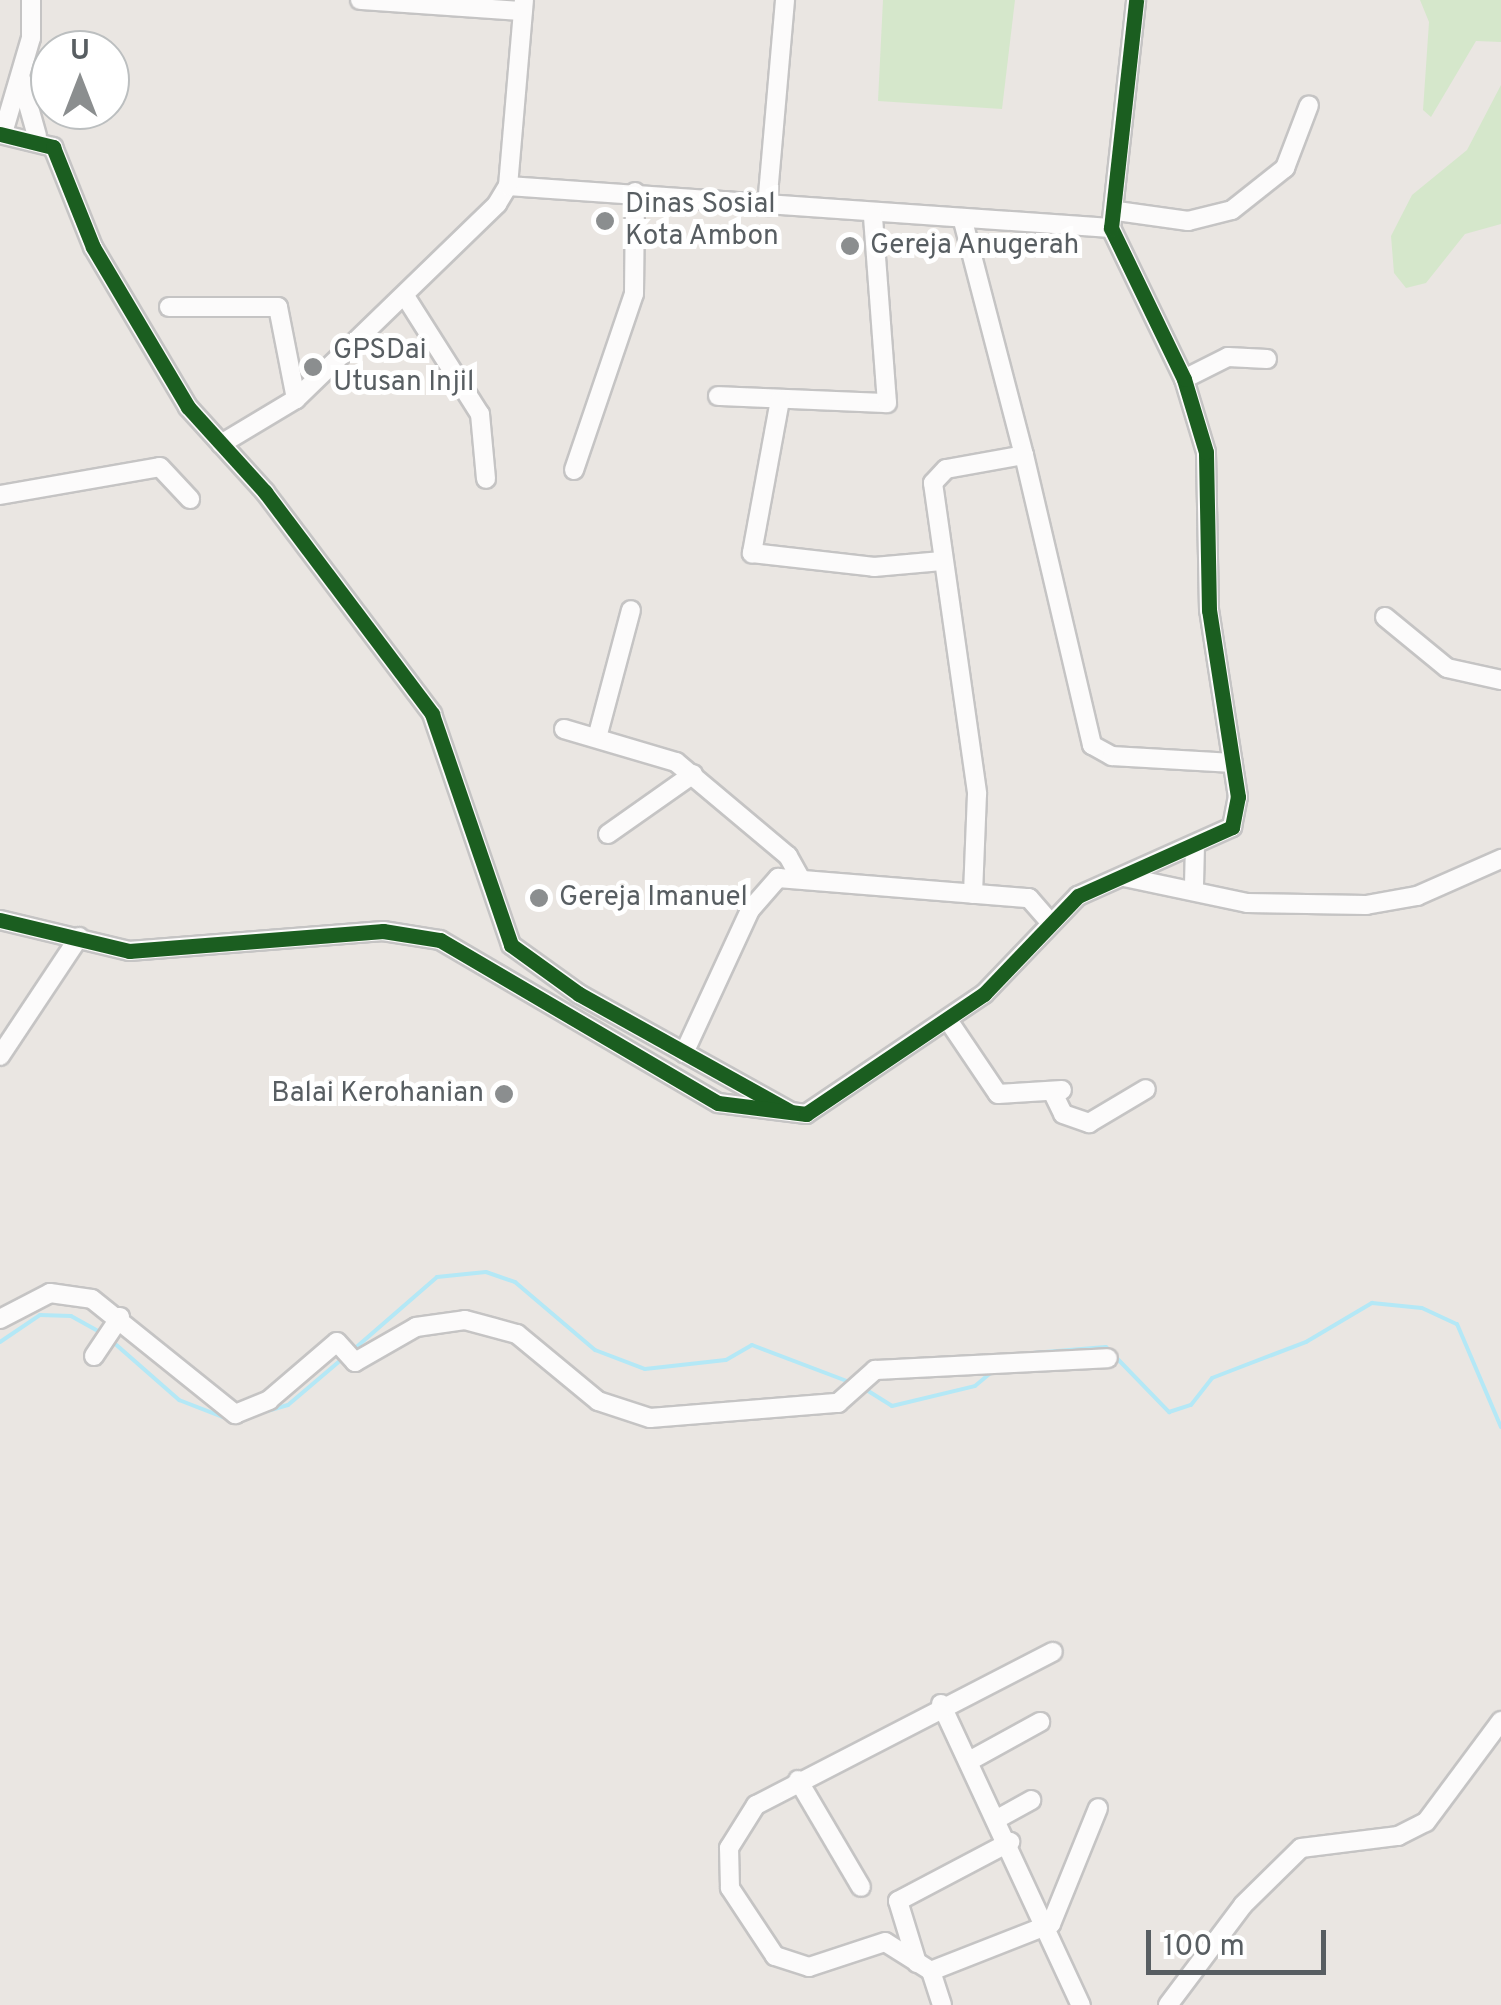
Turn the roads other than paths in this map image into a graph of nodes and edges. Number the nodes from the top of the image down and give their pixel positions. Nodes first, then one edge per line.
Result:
1 (31, 0) edge
2 (360, 0) edge
3 (785, 0) edge
4 (1136, 0) edge
5 (523, 6) edge
6 (20, 79) junction
7 (1308, 105) dead end
8 (2, 133) edge
9 (37, 136) junction
10 (508, 186) junction
11 (635, 192) junction
12 (767, 206) junction
13 (873, 215) junction
14 (1114, 219) junction
15 (962, 221) junction
16 (405, 296) junction
17 (169, 307) dead end
18 (1267, 359) dead end
19 (1184, 380) junction
20 (718, 396) dead end
21 (296, 399) junction
22 (780, 400) junction
23 (220, 444) junction
24 (1024, 455) junction
25 (574, 470) dead end
26 (486, 480) dead end
27 (0, 495) edge
28 (190, 499) dead end
29 (942, 561) junction
30 (632, 610) dead end
31 (1385, 617) dead end
32 (1501, 680) edge
33 (564, 729) dead end
34 (598, 734) junction
35 (1233, 763) junction
36 (694, 774) junction
37 (608, 834) dead end
38 (1195, 845) junction
39 (1501, 859) edge
40 (1119, 877) junction
41 (800, 878) junction
42 (1194, 885) junction
43 (972, 894) junction
44 (0, 920) edge
45 (1048, 920) junction
46 (79, 936) junction
47 (948, 1020) junction
48 (684, 1053) junction
49 (0, 1056) edge
50 (1146, 1088) dead end
51 (792, 1114) junction
52 (120, 1317) junction
53 (0, 1319) edge
54 (101, 1345) dead end
55 (1108, 1358) dead end
56 (1053, 1652) dead end
57 (941, 1704) junction
58 (1501, 1721) edge
59 (1040, 1722) dead end
60 (971, 1760) junction
61 (798, 1780) junction
62 (1031, 1800) dead end
63 (1098, 1808) dead end
64 (999, 1818) junction
65 (1010, 1842) junction
66 (861, 1886) dead end
67 (1051, 1924) junction
68 (924, 1967) junction
69 (942, 2005) edge
70 (1080, 2005) edge
71 (1168, 2005) edge

1 - 6 street
2 - 5 street
3 - 12 street
4 - 14 street
5 - 10 street
6 - 8 street
6 - 9 street
7 - 14 street
8 - 9 street
9 - 23 street
10 - 11 street
10 - 16 street
11 - 12 street
11 - 25 street
12 - 13 street
13 - 15 street
13 - 22 street
14 - 15 street
14 - 19 street
15 - 24 street
16 - 21 street
16 - 26 street
17 - 21 street
18 - 19 street
19 - 35 street
20 - 22 street
21 - 23 street
22 - 29 street
23 - 48 street
24 - 29 street
24 - 35 street
27 - 28 street
29 - 43 street
30 - 34 street
31 - 32 street
33 - 34 street
34 - 36 street
35 - 38 street
36 - 37 street
36 - 41 street
38 - 40 street
38 - 42 street
39 - 42 street
40 - 42 street
40 - 45 street
41 - 43 street
41 - 48 street
43 - 45 street
44 - 46 street
45 - 47 street
46 - 49 street
46 - 51 street
47 - 50 street
47 - 51 street
48 - 51 street
52 - 53 street
52 - 54 street
52 - 55 street
56 - 57 street
57 - 60 street
57 - 61 street
58 - 71 street
59 - 60 street
60 - 64 street
61 - 66 street
61 - 68 street
62 - 64 street
63 - 67 street
64 - 65 street
65 - 67 street
65 - 68 street
67 - 68 street
67 - 70 street
68 - 69 street

